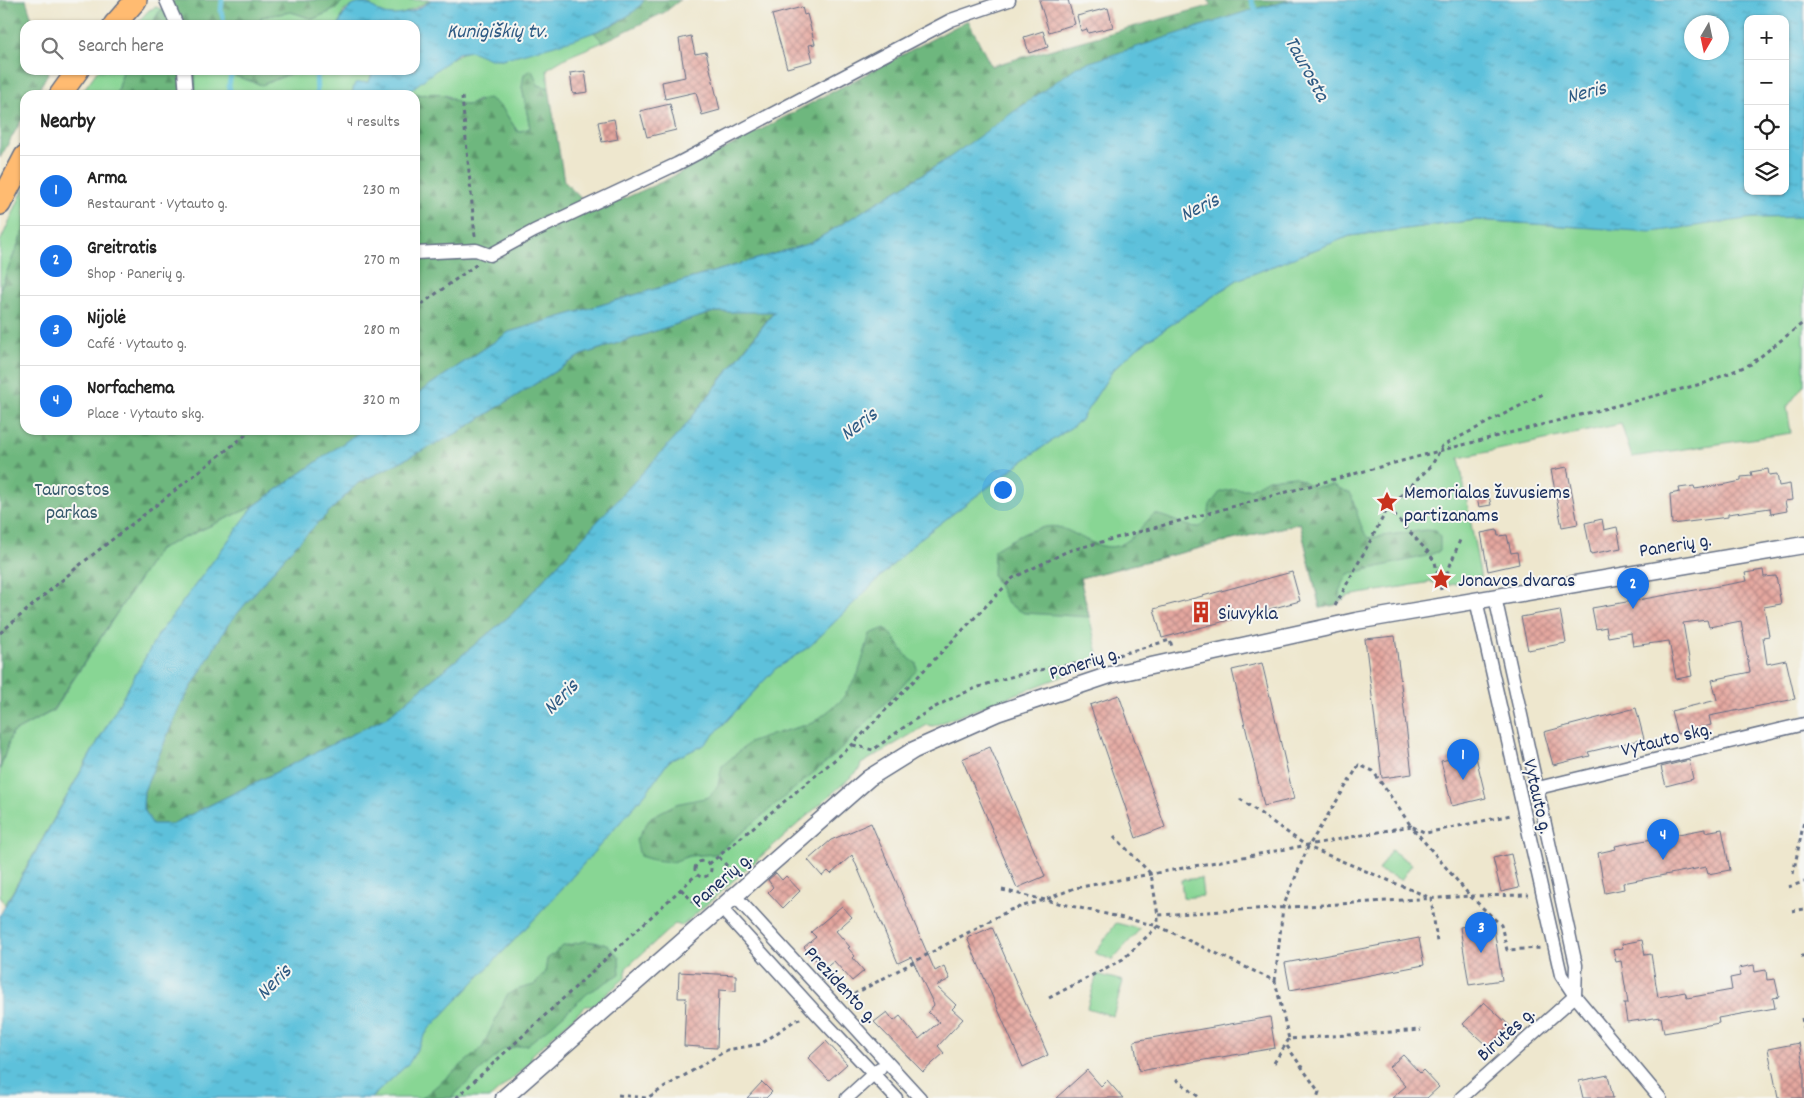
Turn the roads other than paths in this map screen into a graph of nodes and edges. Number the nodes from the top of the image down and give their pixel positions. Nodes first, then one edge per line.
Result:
1 (136, 0) edge
2 (166, 0) edge
3 (1009, 0) edge
4 (118, 20) edge
5 (175, 20) edge
6 (74, 75) edge
7 (184, 75) edge
8 (64, 90) edge
9 (186, 90) edge
10 (20, 166) edge
11 (0, 204) edge
12 (420, 252) edge
13 (1804, 545) edge
14 (1495, 598) junction
15 (1476, 600) junction
16 (1804, 724) edge
17 (1538, 788) junction
18 (740, 891) junction
19 (715, 913) junction
20 (1575, 996) junction
21 (887, 1061) junction
22 (874, 1074) junction
23 (504, 1098) edge
24 (848, 1098) edge
25 (896, 1098) edge
26 (920, 1098) edge
27 (1461, 1098) edge
28 (1660, 1098) edge

1 - 4 highway
2 - 5 street
3 - 12 street
6 - 8 highway
7 - 9 street
10 - 11 highway
13 - 14 street, Panerių g.
14 - 15 street, Panerių g.
14 - 17 street, Vytauto g.
15 - 18 street, Panerių g.
15 - 20 street, Vytauto g.
16 - 17 street, Vytauto skg.
17 - 20 street, Vytauto g.
18 - 19 street, Panerių g.
18 - 21 street, Prezidento g.
19 - 22 street, Prezidento g.
19 - 23 street, Panerių g.
20 - 27 street, Birutės g.
20 - 28 street, Vytauto g.
21 - 22 street
21 - 26 street, Prezidento g.
22 - 24 street
22 - 25 street, Prezidento g.

